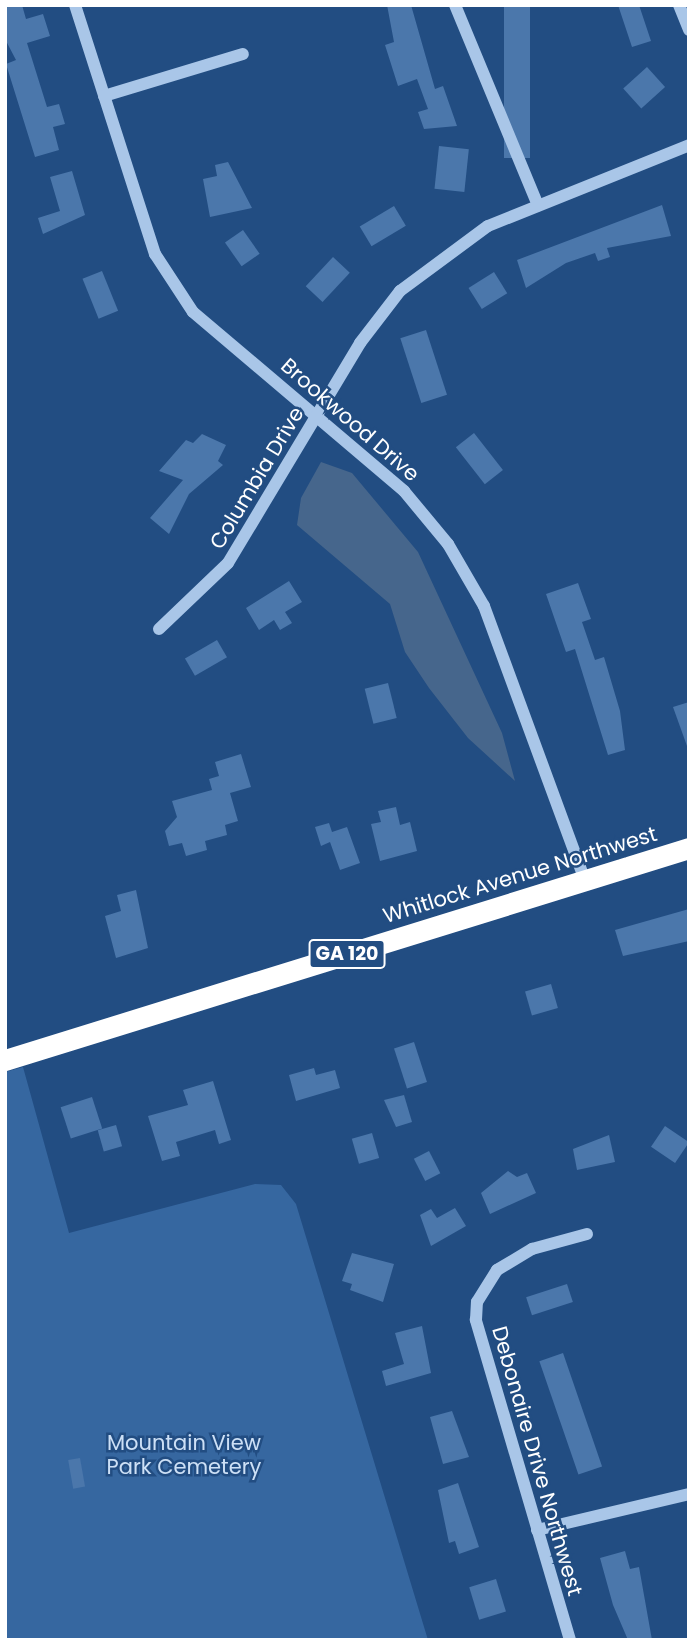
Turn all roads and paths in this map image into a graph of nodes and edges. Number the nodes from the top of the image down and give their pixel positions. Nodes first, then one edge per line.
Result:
1 (75, 5) edge
2 (455, 5) edge
3 (679, 5) edge
4 (689, 30) edge
5 (243, 54) dead end
6 (104, 96) junction
7 (689, 145) edge
8 (538, 205) junction
9 (318, 415) junction
10 (159, 629) dead end
11 (689, 848) edge
12 (585, 880) junction
13 (5, 1060) edge
14 (587, 1234) dead end
15 (689, 1494) edge
16 (537, 1530) junction
17 (570, 1640) edge

1 - 6 street, Brookwood Drive
2 - 8 street
3 - 4 street
5 - 6 street
6 - 9 street, Brookwood Drive
7 - 8 street, Columbia Drive
8 - 9 street, Columbia Drive
9 - 10 street, Columbia Drive
9 - 12 street, Brookwood Drive
11 - 12 highway, Whitlock Avenue Northwest / GA 120
12 - 13 highway, Whitlock Avenue Northwest / GA 120
14 - 16 street, Debonaire Drive Northwest
15 - 16 street
16 - 17 street, Debonaire Drive Northwest

